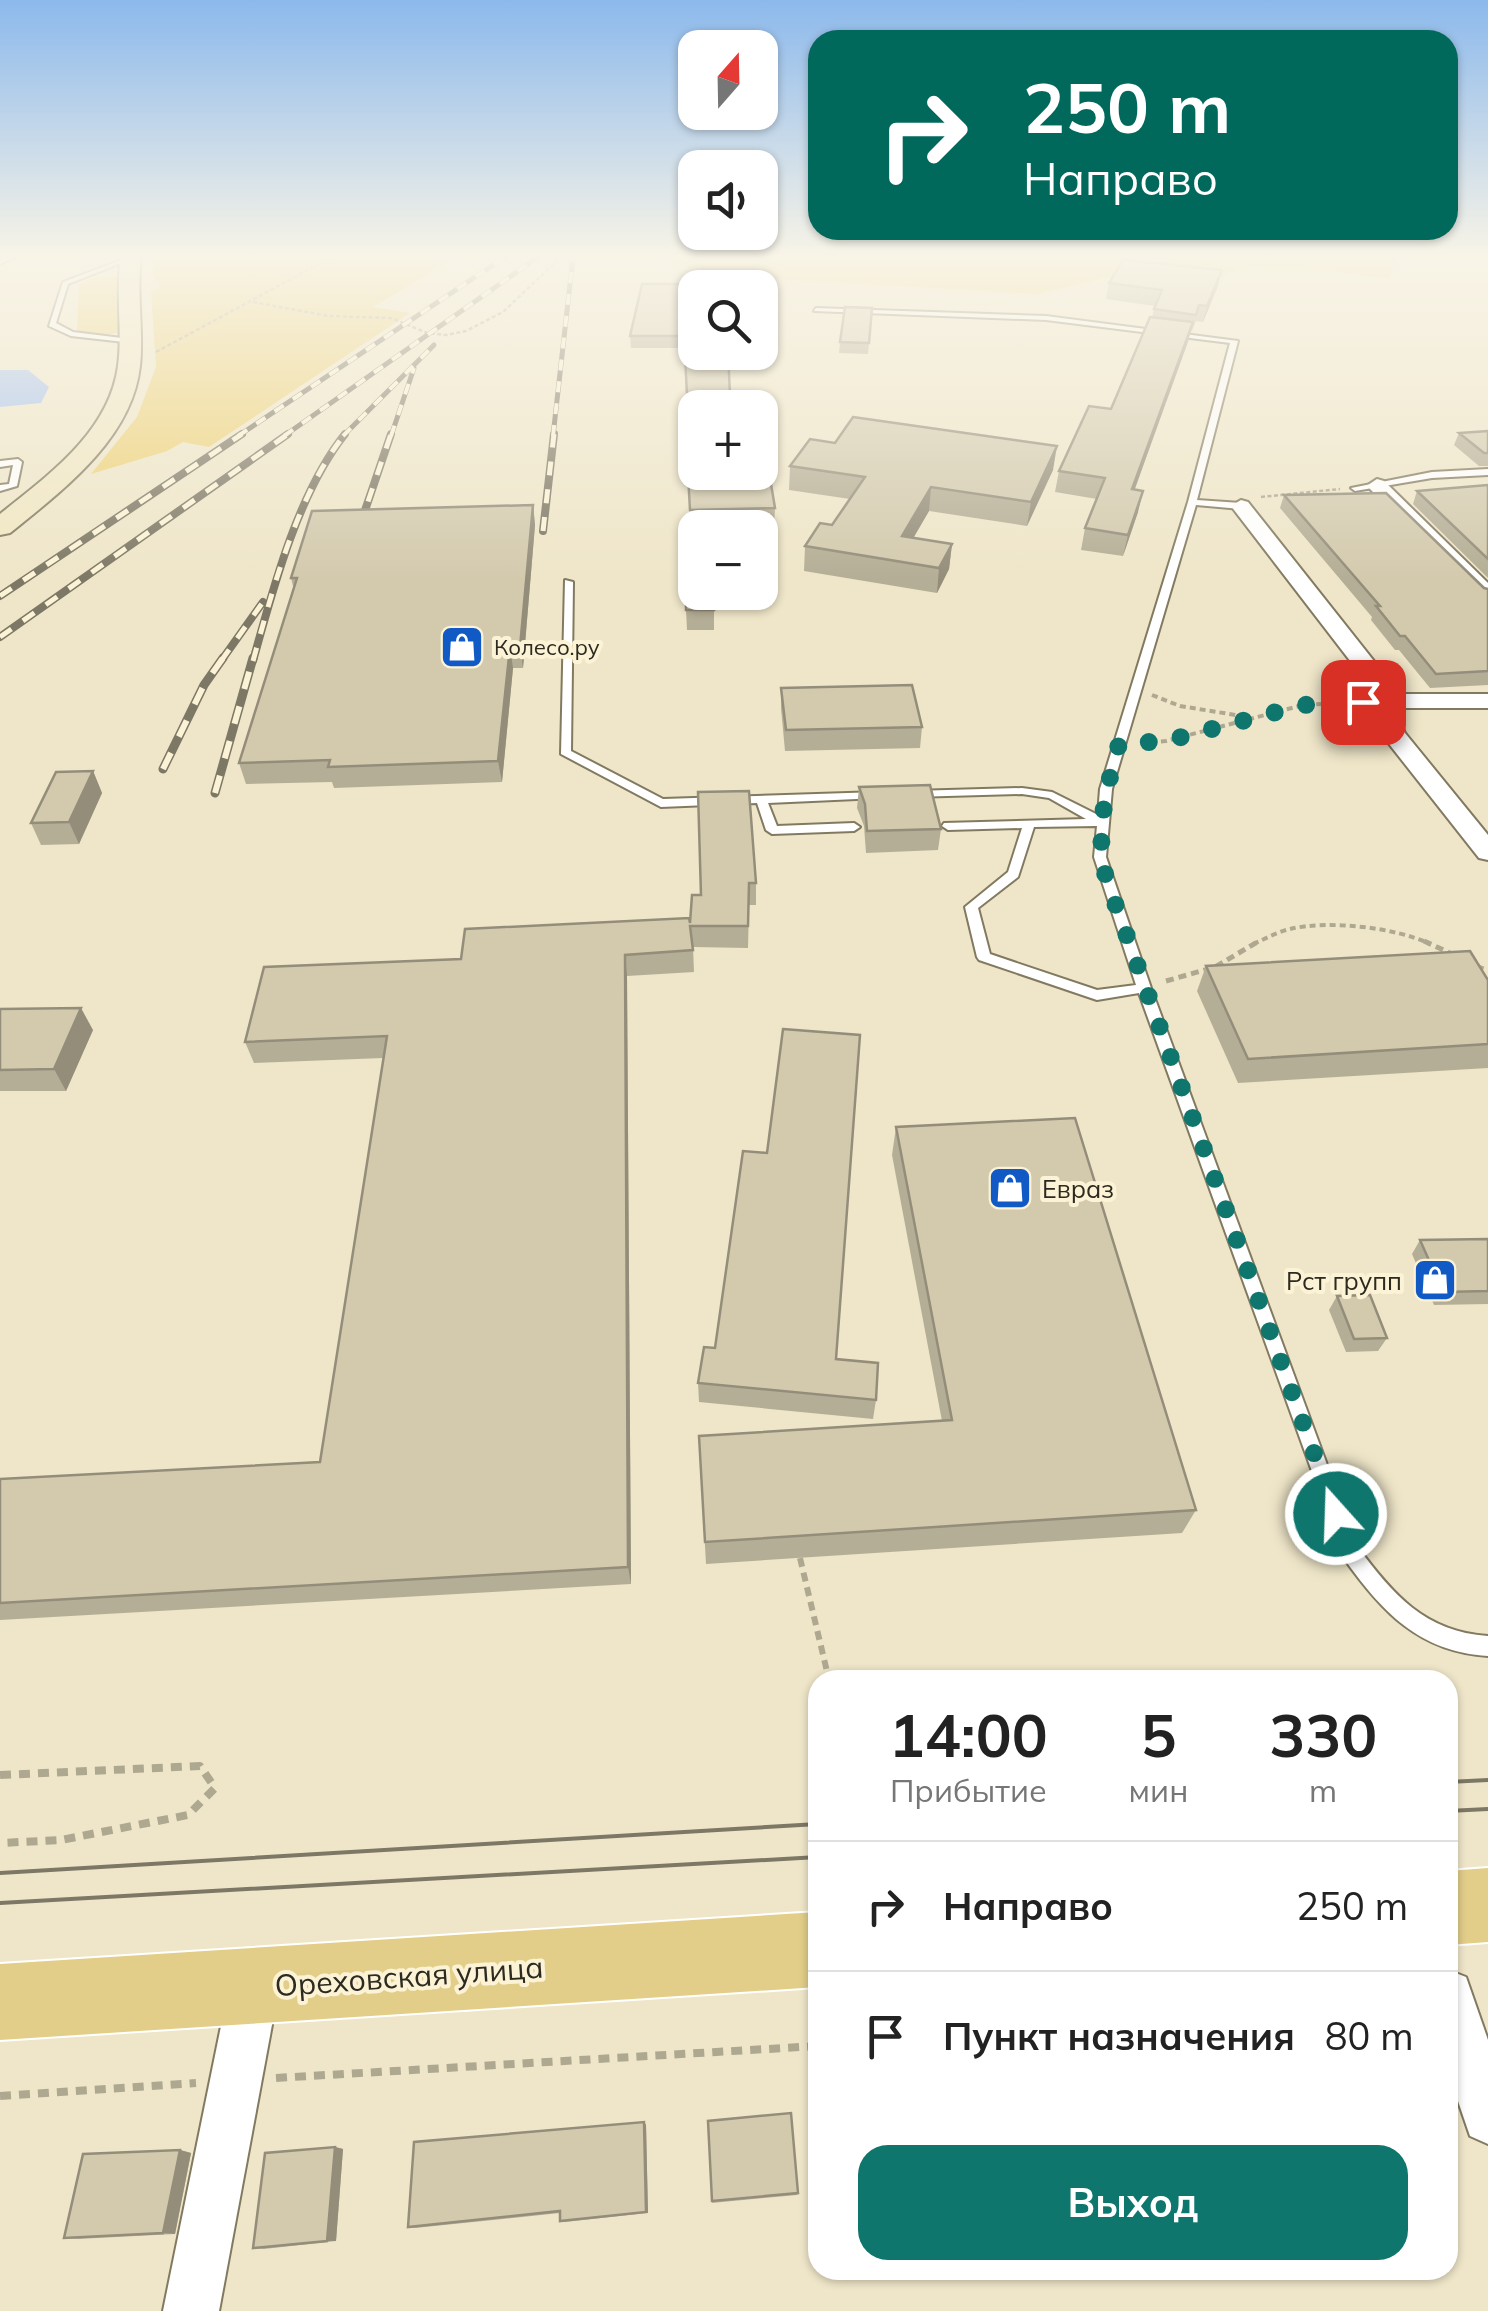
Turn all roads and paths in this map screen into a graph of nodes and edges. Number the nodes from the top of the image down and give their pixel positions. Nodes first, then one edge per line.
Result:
1 (129, 365) edge
2 (139, 365) edge
3 (1228, 365) edge
4 (129, 371) junction
5 (0, 464) edge
6 (1488, 472) edge
7 (1377, 485) junction
8 (0, 488) edge
9 (1356, 488) joint
10 (1192, 502) junction
11 (1241, 506) junction
12 (0, 527) edge
13 (568, 582) dead end
14 (1488, 595) edge
15 (1138, 692) junction
16 (1393, 702) junction
17 (1488, 702) edge
18 (1251, 717) junction
19 (1119, 744) junction
20 (761, 798) junction
21 (1101, 822) junction
22 (1029, 824) junction
23 (854, 826) dead end
24 (948, 826) dead end
25 (1488, 852) edge
26 (1456, 956) edge
27 (1472, 964) edge
28 (1488, 972) edge
29 (1144, 988) junction
30 (800, 1558) edge
31 (1488, 1646) edge
32 (827, 1670) edge
33 (0, 1774) edge
34 (0, 1843) edge
35 (1488, 1906) edge
36 (1458, 1908) edge
37 (808, 1950) edge
38 (254, 1987) junction
39 (0, 2002) edge
40 (1458, 2025) edge
41 (808, 2047) edge
42 (237, 2080) junction
43 (0, 2096) edge
44 (1488, 2118) edge
45 (190, 2311) edge

1 - 4 main road
2 - 4 path
3 - 10 lane
4 - 12 main road
5 - 8 lane
6 - 7 lane
7 - 9 lane
7 - 14 street
9 - 11 path
10 - 11 lane
10 - 15 lane
11 - 16 street
13 - 20 lane
15 - 18 path
15 - 19 lane
16 - 17 street
16 - 18 path
16 - 25 street
18 - 19 path
19 - 21 lane
20 - 21 lane
20 - 23 lane
21 - 22 lane
21 - 29 lane
22 - 24 lane
22 - 29 lane
26 - 29 path
27 - 28 path
29 - 31 lane
30 - 32 path
33 - 34 path
35 - 36 main road
37 - 38 main road, Ореховская улица
38 - 39 main road, Ореховская улица
38 - 42 street
40 - 44 street
41 - 42 path
42 - 43 path
42 - 45 street

